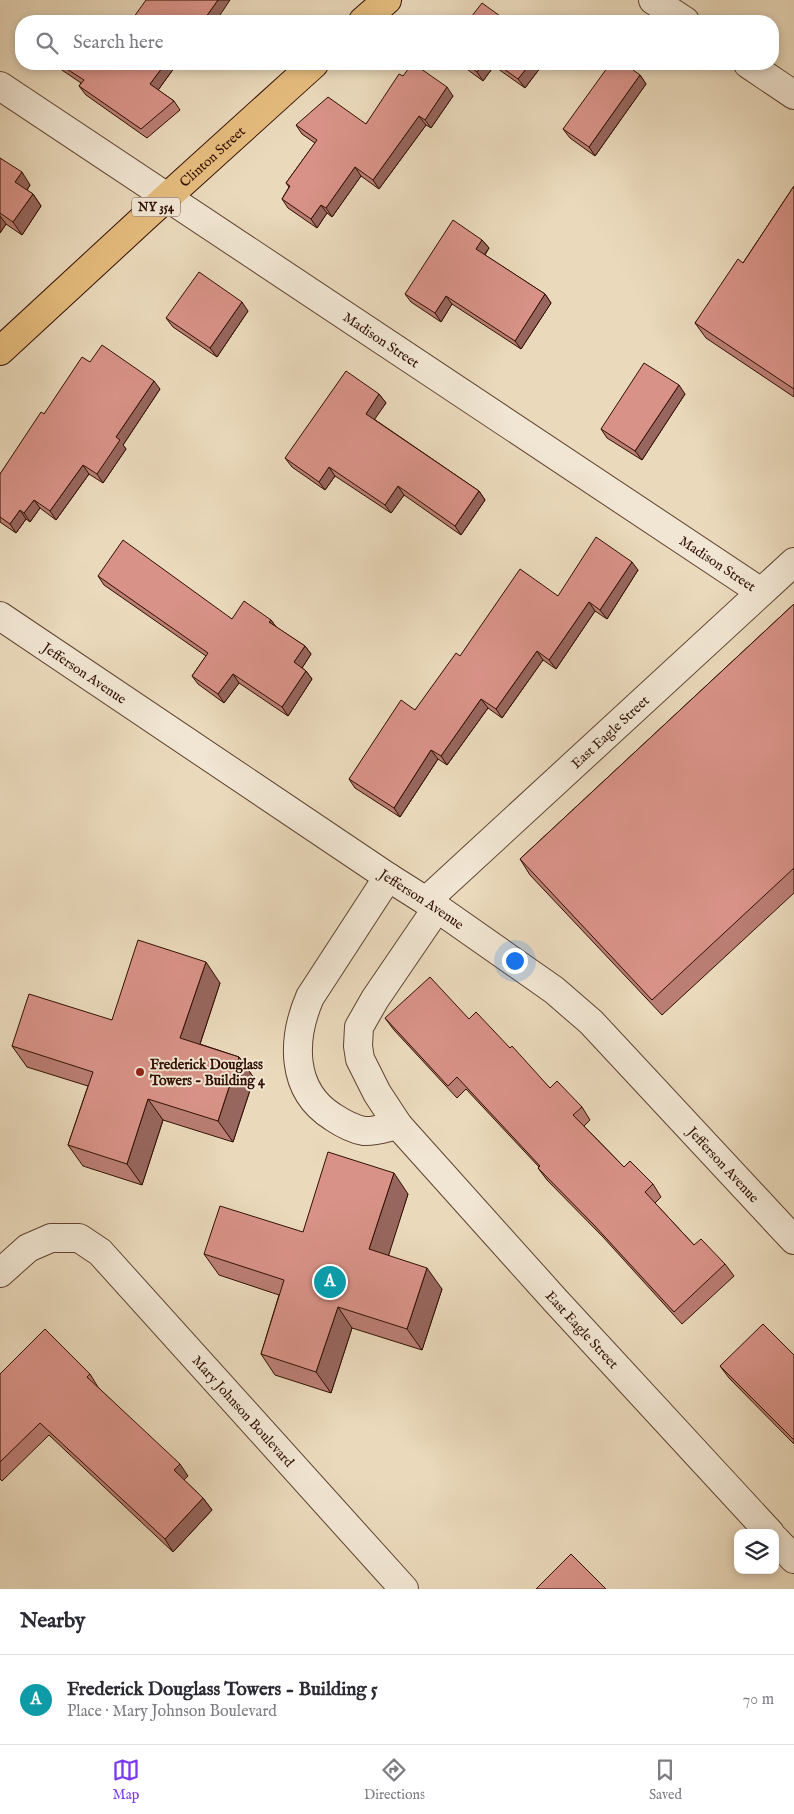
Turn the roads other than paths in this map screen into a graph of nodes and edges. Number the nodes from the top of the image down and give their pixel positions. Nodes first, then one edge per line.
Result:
1 (387, 0) edge
2 (653, 0) edge
3 (370, 15) edge
4 (676, 15) edge
5 (307, 70) edge
6 (757, 70) edge
7 (0, 86) edge
8 (794, 95) edge
9 (167, 197) junction
10 (0, 351) edge
11 (794, 562) edge
12 (761, 592) junction
13 (0, 616) edge
14 (388, 877) junction
15 (432, 904) junction
16 (398, 1125) junction
17 (794, 1240) edge
18 (0, 1274) edge
19 (766, 1529) edge
20 (779, 1543) edge
21 (794, 1559) edge
22 (404, 1589) edge

1 - 3 main road
2 - 4 street
5 - 9 main road, Clinton Street / NY 354
6 - 8 street
7 - 9 street, Madison Street
9 - 10 main road, Clinton Street / NY 354
9 - 12 street, Madison Street
11 - 12 street, East Eagle Street
12 - 15 street, East Eagle Street
13 - 14 street, Jefferson Avenue
14 - 15 street, Jefferson Avenue
14 - 16 street
15 - 16 street, East Eagle Street
15 - 17 street, Jefferson Avenue
16 - 19 street, East Eagle Street
18 - 22 street, Mary Johnson Boulevard
20 - 21 street

